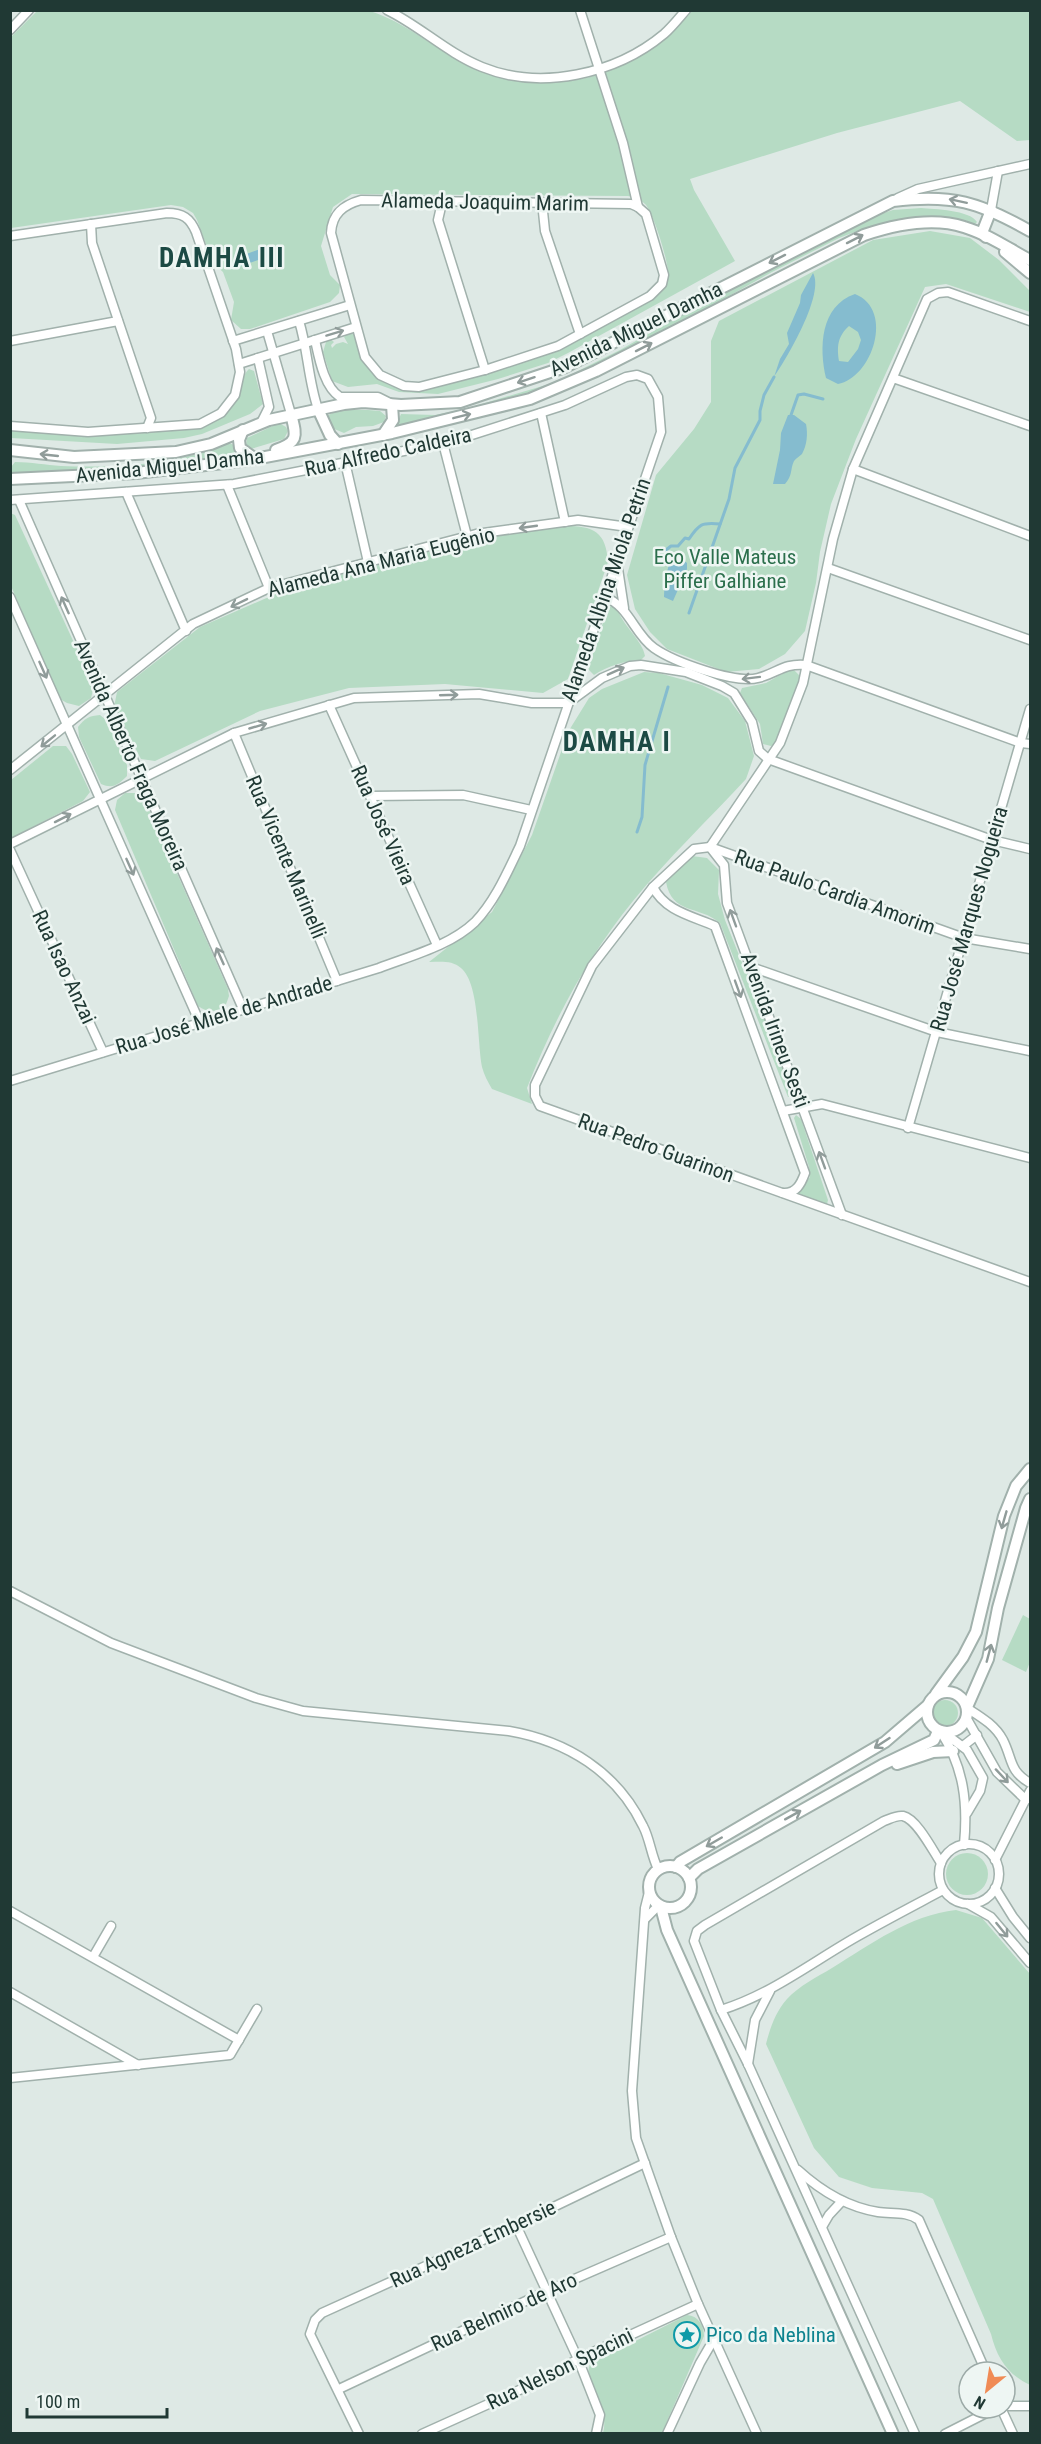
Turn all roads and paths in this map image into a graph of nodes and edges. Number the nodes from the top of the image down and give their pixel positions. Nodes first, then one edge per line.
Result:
1 (387, 10) edge
2 (580, 10) edge
3 (686, 10) edge
4 (28, 11) edge
5 (10, 30) edge
6 (598, 69) junction
7 (1030, 164) edge
8 (998, 171) junction
9 (445, 201) junction
10 (893, 201) junction
11 (542, 202) junction
12 (638, 207) junction
13 (991, 210) junction
14 (91, 224) junction
15 (1030, 231) edge
16 (982, 234) junction
17 (10, 236) edge
18 (1030, 260) edge
19 (1030, 273) edge
20 (350, 305) junction
21 (118, 321) junction
22 (299, 321) junction
23 (1030, 321) edge
24 (356, 327) junction
25 (267, 330) junction
26 (580, 334) junction
27 (315, 340) junction
28 (10, 341) edge
29 (233, 341) junction
30 (306, 343) junction
31 (274, 353) junction
32 (258, 358) junction
33 (240, 368) junction
34 (485, 370) junction
35 (892, 378) junction
36 (648, 379) joint
37 (392, 405) junction
38 (318, 409) junction
39 (541, 413) junction
40 (291, 414) junction
41 (261, 423) junction
42 (10, 426) edge
43 (1030, 426) edge
44 (147, 428) junction
45 (243, 430) junction
46 (383, 435) junction
47 (443, 443) junction
48 (338, 444) junction
49 (10, 450) edge
50 (256, 459) junction
51 (345, 462) junction
52 (853, 469) junction
53 (10, 479) edge
54 (227, 485) junction
55 (126, 492) junction
56 (15, 500) edge
57 (566, 522) junction
58 (628, 527) junction
59 (467, 536) junction
60 (1030, 536) edge
61 (617, 559) junction
62 (368, 562) junction
63 (828, 568) junction
64 (269, 588) junction
65 (10, 597) edge
66 (604, 597) junction
67 (624, 612) junction
68 (186, 630) junction
69 (1030, 640) edge
70 (806, 665) junction
71 (105, 695) junction
72 (567, 703) junction
73 (329, 705) junction
74 (1030, 709) edge
75 (68, 725) junction
76 (234, 733) junction
77 (1021, 743) junction
78 (1030, 744) edge
79 (768, 759) junction
80 (10, 770) edge
81 (142, 779) junction
82 (370, 796) junction
83 (100, 799) junction
84 (531, 810) junction
85 (992, 840) junction
86 (10, 844) edge
87 (710, 847) junction
88 (1030, 849) edge
89 (10, 850) edge
90 (653, 887) junction
91 (964, 938) junction
92 (437, 945) junction
93 (1030, 949) edge
94 (751, 967) junction
95 (337, 981) junction
96 (243, 1009) junction
97 (200, 1023) junction
98 (936, 1032) junction
99 (1030, 1051) edge
100 (103, 1052) junction
101 (10, 1081) edge
102 (803, 1106) junction
103 (783, 1111) junction
104 (908, 1128) junction
105 (1030, 1158) edge
106 (782, 1193) junction
107 (842, 1215) junction
108 (1030, 1282) edge
109 (1030, 1469) edge
110 (1030, 1499) edge
111 (10, 1591) edge
112 (936, 1694) junction
113 (927, 1706) junction
114 (967, 1711) junction
115 (941, 1732) junction
116 (977, 1735) junction
117 (958, 1748) junction
118 (882, 1765) junction
119 (1030, 1783) edge
120 (1028, 1795) edge
121 (967, 1813) junction
122 (964, 1845) junction
123 (995, 1860) junction
124 (941, 1863) junction
125 (676, 1867) junction
126 (658, 1869) junction
127 (689, 1878) junction
128 (995, 1888) junction
129 (944, 1890) junction
130 (649, 1892) junction
131 (968, 1904) junction
132 (660, 1906) junction
133 (678, 1908) junction
134 (10, 1911) edge
135 (645, 1919) junction
136 (111, 1926) dead end
137 (667, 1929) junction
138 (1030, 1938) edge
139 (93, 1957) junction
140 (1030, 1963) edge
141 (770, 1991) junction
142 (10, 1992) edge
143 (256, 2009) dead end
144 (721, 2010) junction
145 (239, 2040) junction
146 (748, 2064) junction
147 (138, 2066) junction
148 (10, 2078) edge
149 (645, 2163) junction
150 (794, 2165) junction
151 (842, 2201) junction
152 (516, 2226) junction
153 (822, 2227) junction
154 (671, 2236) junction
155 (547, 2291) junction
156 (698, 2304) junction
157 (714, 2339) junction
158 (578, 2359) junction
159 (981, 2360) edge
160 (339, 2389) junction
161 (972, 2420) edge
162 (358, 2433) edge
163 (422, 2433) edge
164 (596, 2433) edge
165 (667, 2433) edge
166 (757, 2433) edge
167 (892, 2433) edge
168 (915, 2433) edge
169 (945, 2433) edge

1 - 6 street
2 - 6 street
3 - 6 street
4 - 5 street
6 - 12 street
7 - 8 street
8 - 10 street
8 - 13 street
9 - 11 street, Alameda Joaquim Marim
9 - 20 street, Alameda Joaquim Marim
9 - 34 street
13 -> 10 street, Avenida Miguel Damha
10 -> 37 street, Avenida Miguel Damha
11 - 12 street, Alameda Joaquim Marim
11 - 26 street
12 - 26 street
13 - 15 street, Avenida Miguel Damha
13 - 16 street
14 - 17 street
14 - 21 street
14 - 29 street
16 - 18 street, Avenida Miguel Damha
16 - 19 street
46 -> 16 street, Avenida Miguel Damha
20 - 22 street
20 - 24 street
21 - 28 street
21 - 44 street
22 - 25 street
22 - 30 street
23 - 35 street
27 -> 24 street
24 - 34 street
25 - 29 street
25 - 31 street
26 - 34 street
27 - 30 street
27 - 37 street
29 - 33 street
30 - 31 street
30 - 38 street
31 - 32 street
31 - 40 street
32 - 33 street
32 - 41 street
33 - 44 street
35 - 43 street
35 - 52 street
36 - 39 street, Rua Alfredo Caldeira
36 - 58 street, Alameda Albina Miola Petrin
37 - 38 street, Avenida Miguel Damha
37 - 46 street
38 - 40 street, Avenida Miguel Damha
38 - 48 street
39 - 47 street, Rua Alfredo Caldeira
39 - 57 street
40 - 41 street, Avenida Miguel Damha
40 - 50 street
41 - 45 street, Avenida Miguel Damha
42 - 44 street
45 -> 49 street, Avenida Miguel Damha
45 - 50 street
46 - 48 street, Avenida Miguel Damha
47 - 51 street, Rua Alfredo Caldeira
47 - 59 street
48 - 50 street, Avenida Miguel Damha
50 - 53 street, Avenida Miguel Damha
51 - 54 street, Rua Alfredo Caldeira
51 - 62 street
52 - 60 street
52 - 63 street
54 - 55 street, Rua Alfredo Caldeira
54 - 64 street
55 - 56 street, Rua Alfredo Caldeira
55 - 68 street
71 -> 56 street, Avenida Alberto Fraga Moreira
57 - 58 street, Alameda Ana Maria Eugênio
57 -> 59 street, Alameda Ana Maria Eugênio
58 - 61 street, Alameda Albina Miola Petrin
59 - 62 street, Alameda Ana Maria Eugênio
61 - 66 street, Alameda Albina Miola Petrin
61 - 67 street
62 - 64 street, Alameda Ana Maria Eugênio
63 - 69 street
63 - 70 street
64 -> 68 street, Alameda Ana Maria Eugênio
65 -> 75 street
66 - 67 street
66 - 72 street, Alameda Albina Miola Petrin
70 -> 67 street
68 - 71 street, Alameda Ana Maria Eugênio
70 - 77 street
70 - 79 street
71 - 75 street, Alameda Ana Maria Eugênio
71 - 81 street, Avenida Alberto Fraga Moreira
73 -> 72 street
72 -> 79 street
72 - 84 street, Alameda Albina Miola Petrin
76 -> 73 street
73 - 82 street, Rua José Vieira
74 - 77 street, Rua José Marques Nogueira
75 -> 80 street, Alameda Ana Maria Eugênio
75 - 83 street
76 - 81 street
76 - 95 street, Rua Vicente Marinelli
77 - 78 street
77 - 85 street, Rua José Marques Nogueira
79 - 85 street
79 - 87 street
81 - 83 street
96 -> 81 street, Avenida Alberto Fraga Moreira
82 - 84 street
82 - 92 street, Rua José Vieira
86 -> 83 street
83 -> 97 street
84 - 92 street, Alameda Albina Miola Petrin
85 - 88 street
85 - 91 street, Rua José Marques Nogueira
87 - 90 street
87 - 91 street, Rua Paulo Cardia Amorim
94 -> 87 street, Avenida Irineu Sesti
89 - 100 street, Rua Isao Anzai
90 -> 103 street, Avenida Irineu Sesti
90 - 106 street, Rua Pedro Guarinon
91 - 93 street, Rua Paulo Cardia Amorim
91 - 98 street, Rua José Marques Nogueira
92 - 95 street, Rua José Miele de Andrade
94 - 98 street
94 - 102 street, Avenida Irineu Sesti
95 - 96 street, Rua José Miele de Andrade
96 - 97 street, Rua José Miele de Andrade
97 - 100 street, Rua José Miele de Andrade
98 - 99 street
98 - 104 street, Rua José Marques Nogueira
100 - 101 street, Rua José Miele de Andrade
102 - 103 street
102 - 104 street
107 -> 102 street, Avenida Irineu Sesti
103 - 106 street, Avenida Irineu Sesti
104 - 105 street
106 - 107 street, Rua Pedro Guarinon
107 - 108 street, Rua Pedro Guarinon
109 -> 112 street
114 -> 110 street
111 - 126 street
112 - 113 street
112 - 114 street
113 - 115 street
113 -> 125 street
114 - 115 street
114 - 116 street
114 - 119 street
115 - 117 street
115 - 118 street
116 - 117 street
116 -> 120 street
117 - 118 street
117 - 121 street
117 - 121 street
127 -> 118 street
120 - 123 street
121 - 122 street
122 - 123 street
122 - 124 street
123 - 128 street
124 - 129 street
124 - 144 street
125 - 126 street
125 - 127 street
126 - 130 street
127 - 133 street
128 - 131 street
128 - 138 street
129 - 131 street
129 - 141 street
130 - 132 street
130 - 135 street
131 -> 140 street
132 - 133 street
132 - 135 street
132 - 137 street
133 - 137 street
134 - 139 street
135 - 149 street
136 - 139 street
137 - 167 street
139 - 145 street
141 - 144 street
141 - 146 street
142 - 147 street
143 - 145 street
144 - 146 street
145 - 147 street
146 - 150 street
147 - 148 street
149 - 152 street, Rua Agneza Embersie
149 - 154 street
150 - 151 street
150 - 153 street
151 - 153 street
151 - 159 street
152 - 155 street
152 - 160 street, Rua Agneza Embersie
153 - 168 street
154 - 155 street, Rua Belmiro de Aro
154 - 156 street
155 - 158 street
155 - 160 street, Rua Belmiro de Aro
156 - 157 street
156 - 158 street, Rua Nelson Spacini
157 - 165 street
157 - 166 street
158 - 163 street, Rua Nelson Spacini
158 - 164 street
160 - 162 street
161 - 169 street

